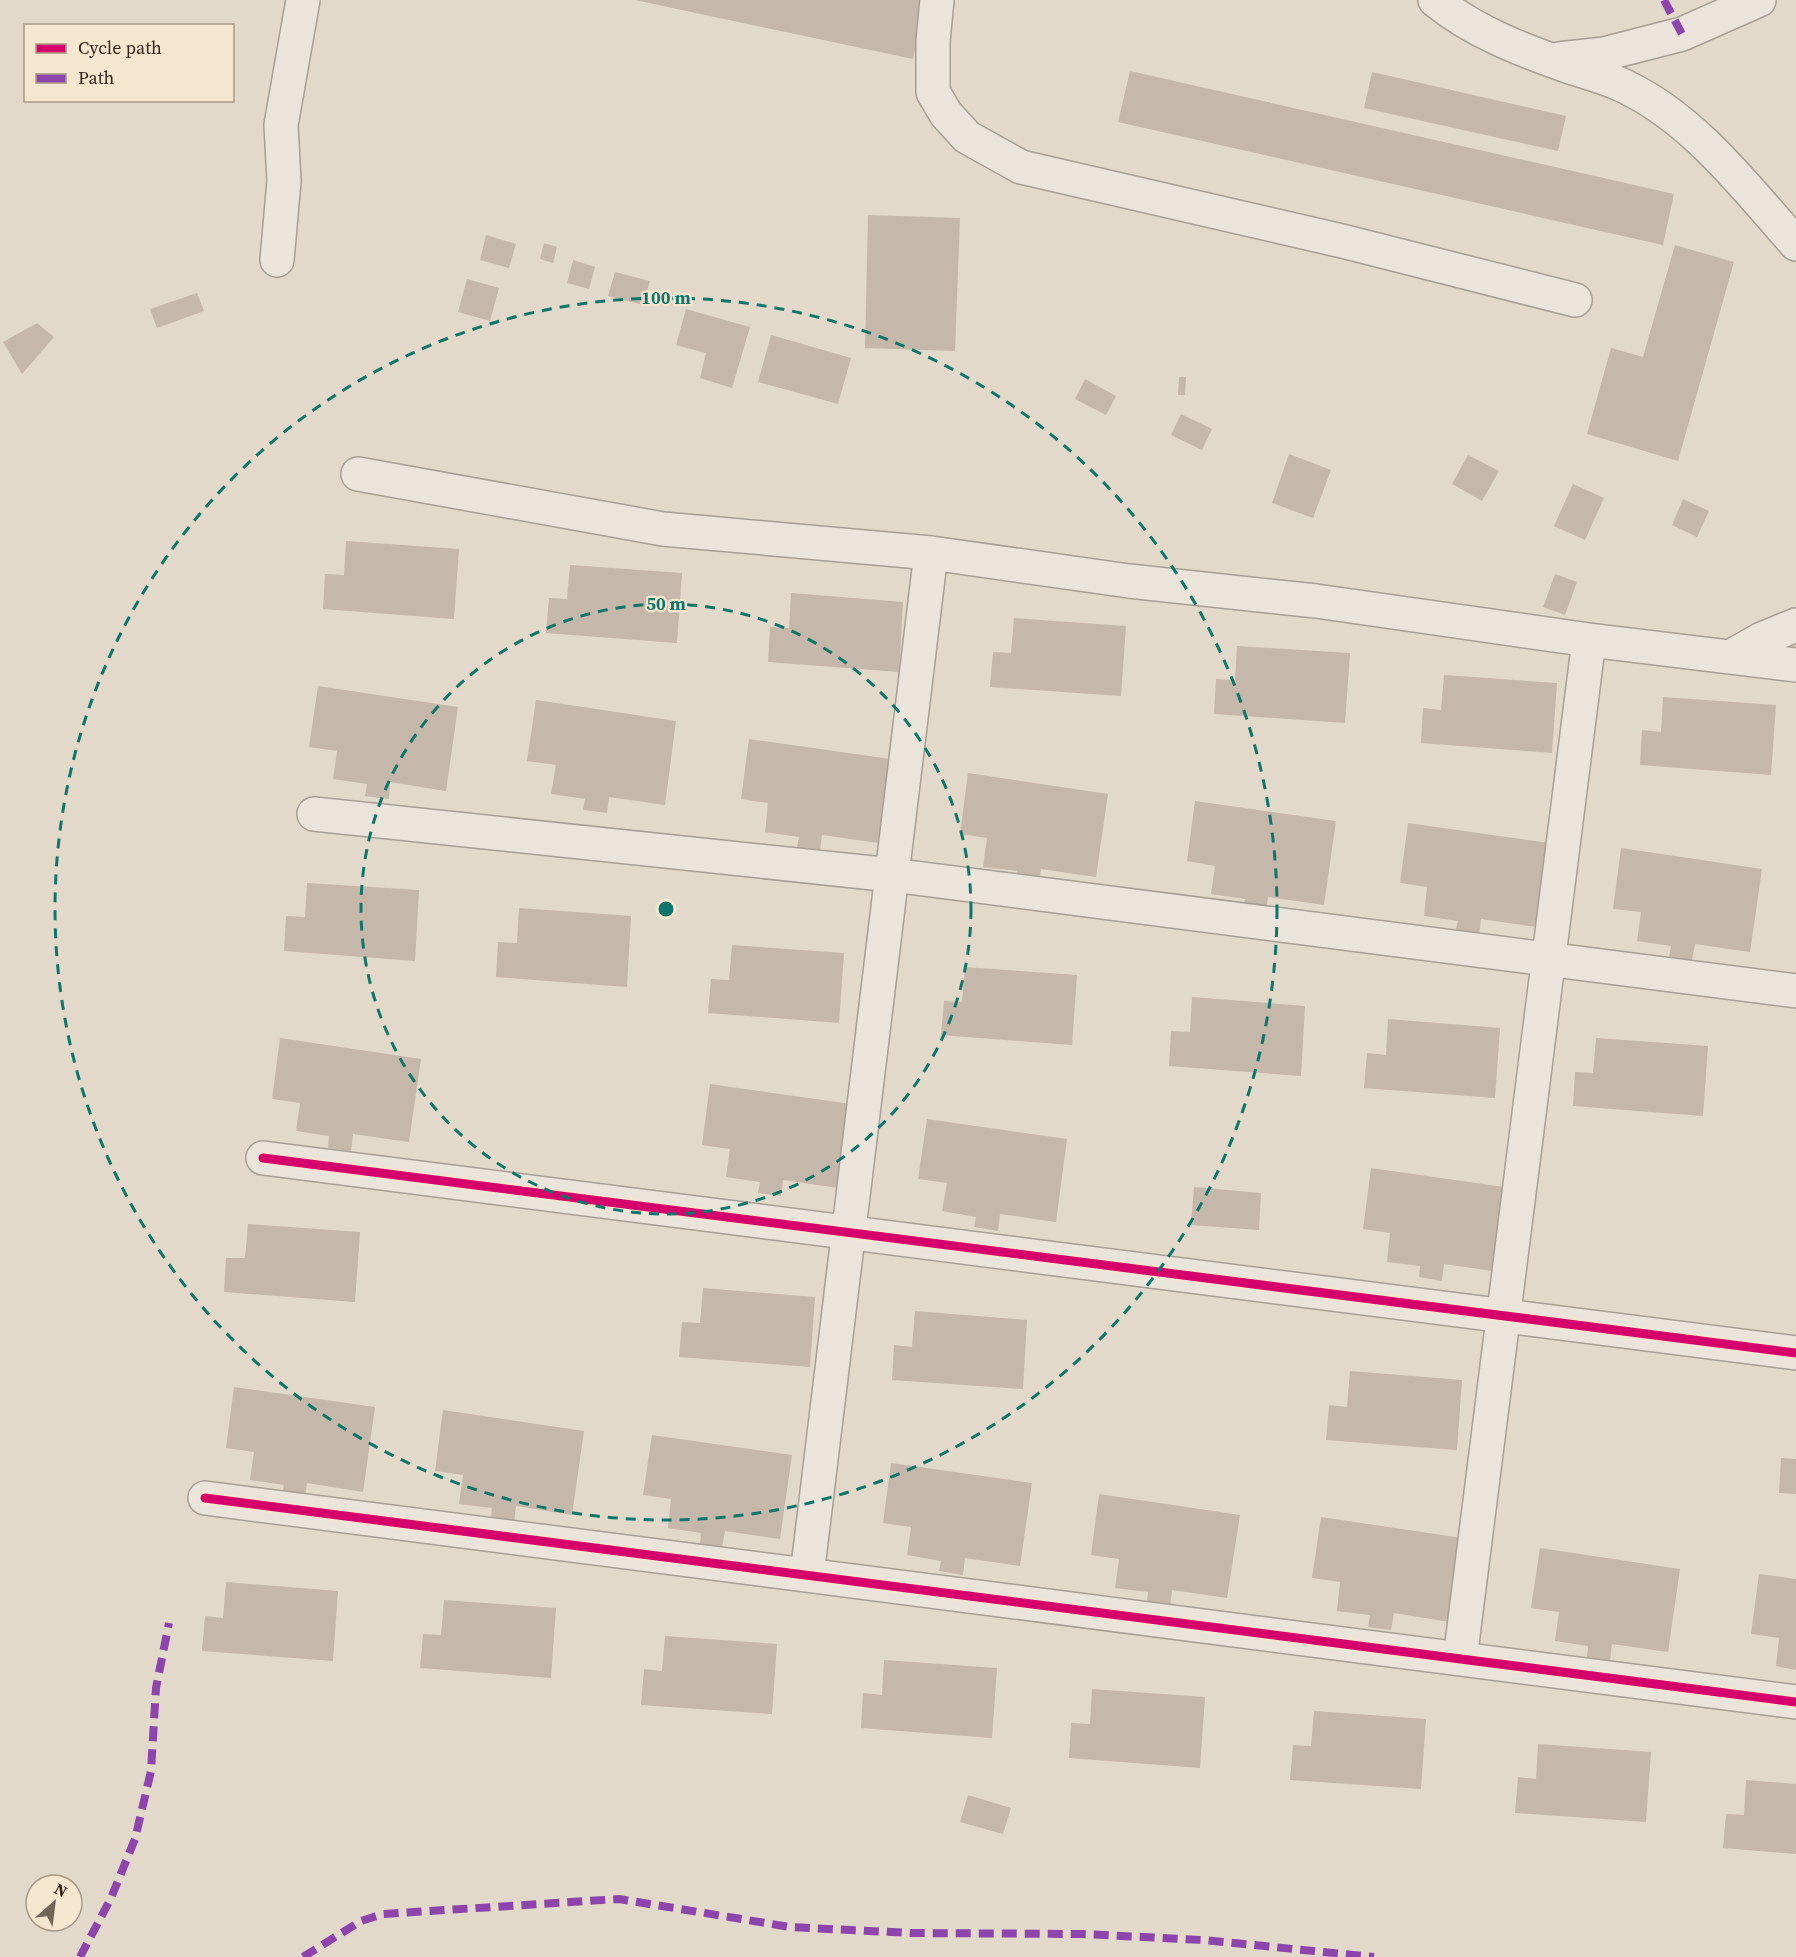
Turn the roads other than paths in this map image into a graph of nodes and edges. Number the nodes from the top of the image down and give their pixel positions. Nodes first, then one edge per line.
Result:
1 (303, 0) edge
2 (937, 0) edge
3 (1435, 0) edge
4 (1759, 0) edge
5 (1551, 60) junction
6 (1796, 244) edge
7 (277, 260) dead end
8 (1575, 300) dead end
9 (358, 474) dead end
10 (931, 553) junction
11 (1796, 626) edge
12 (1588, 640) junction
13 (1730, 657) junction
14 (1796, 665) edge
15 (314, 814) dead end
16 (892, 875) junction
17 (1549, 960) junction
18 (1796, 991) edge
19 (263, 1158) dead end
20 (849, 1233) junction
21 (1503, 1316) junction
22 (1796, 1353) edge
23 (205, 1498) dead end
24 (807, 1575) junction
25 (1460, 1659) junction
26 (1796, 1702) edge

1 - 7 street
2 - 8 street
3 - 5 street
4 - 5 street
5 - 6 street
9 - 10 street
10 - 12 street
10 - 16 street
11 - 13 street
12 - 13 street
12 - 17 street
13 - 14 street
15 - 16 street
16 - 17 street
16 - 20 street
17 - 18 street
17 - 21 street
19 - 20 street
20 - 21 street
20 - 24 street
21 - 22 street
21 - 25 street
23 - 24 street
24 - 25 street
25 - 26 street

